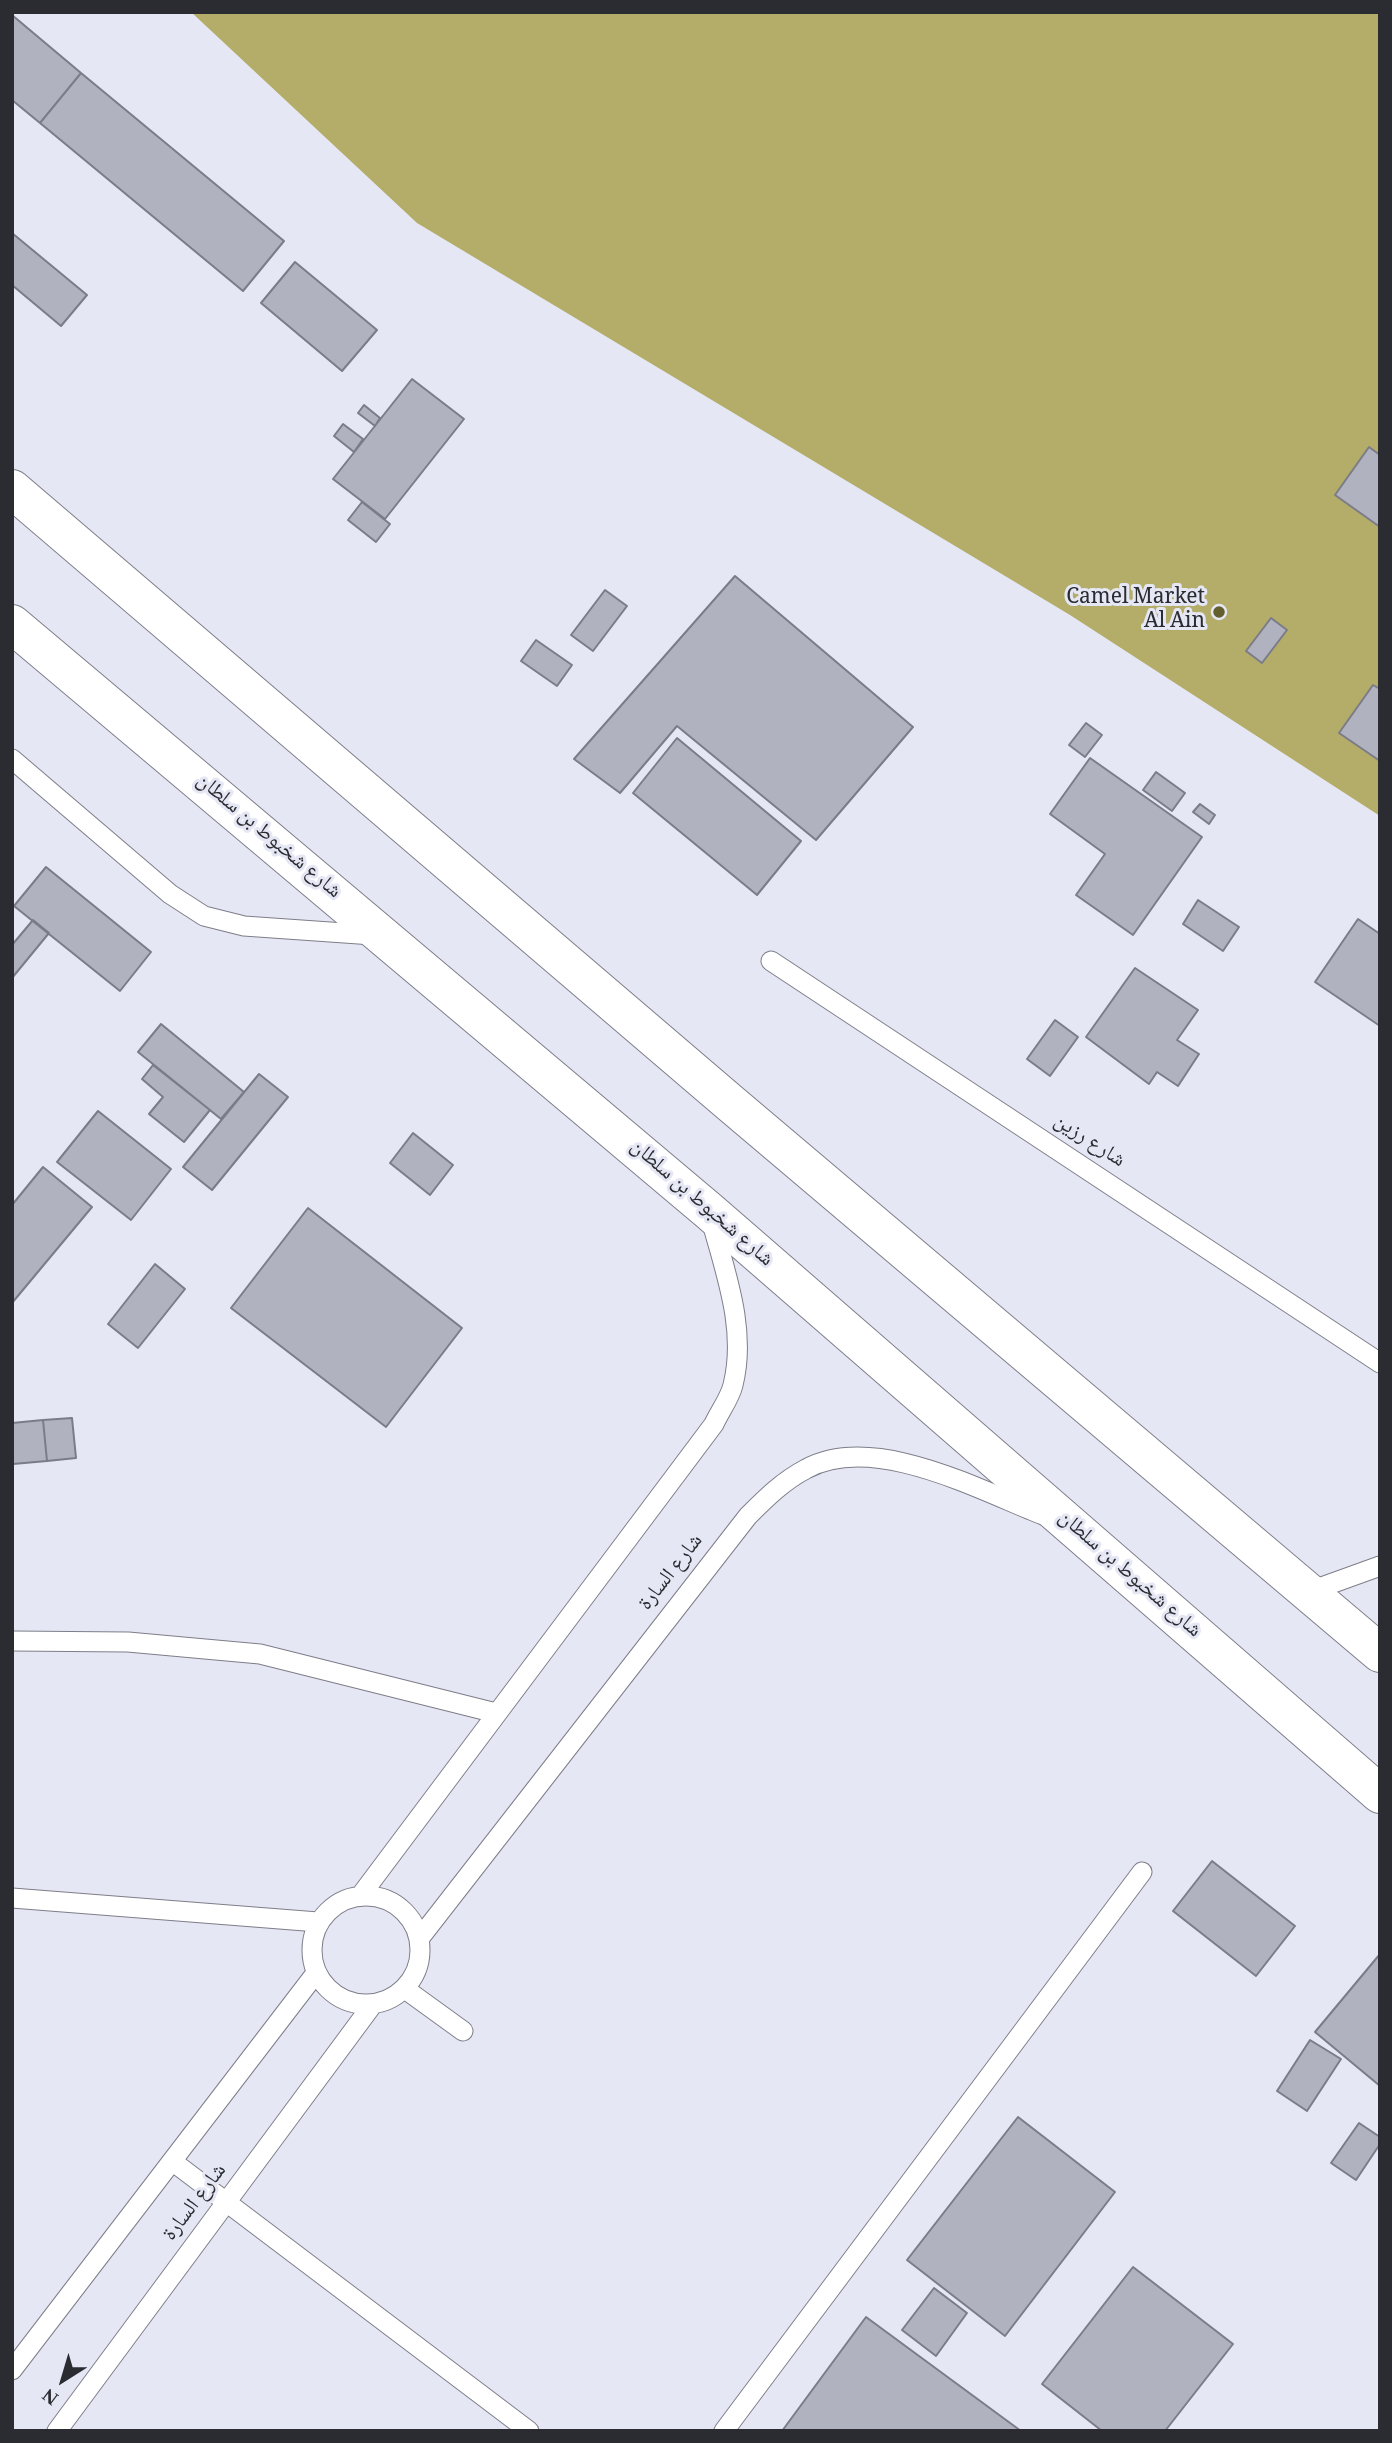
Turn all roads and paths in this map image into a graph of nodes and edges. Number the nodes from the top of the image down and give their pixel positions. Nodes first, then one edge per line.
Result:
1 (12, 489) edge
2 (12, 624) edge
3 (12, 760) edge
4 (382, 936) junction
5 (771, 961) dead end
6 (709, 1211) junction
7 (1380, 1363) edge
8 (1068, 1525) junction
9 (1380, 1566) edge
10 (1308, 1592) junction
11 (12, 1641) edge
12 (1380, 1653) edge
13 (496, 1713) junction
14 (1380, 1794) edge
15 (1142, 1872) dead end
16 (361, 1895) junction
17 (12, 1898) edge
18 (318, 1922) junction
19 (419, 1939) junction
20 (316, 1973) junction
21 (405, 1989) junction
22 (373, 2004) junction
23 (463, 2031) dead end
24 (172, 2161) junction
25 (226, 2202) junction
26 (12, 2370) edge
27 (57, 2431) edge
28 (529, 2431) edge
29 (724, 2431) edge

1 - 10 main road
2 - 4 main road, شارع شخبوط بن سلطان
3 - 4 lane
4 - 6 main road, شارع شخبوط بن سلطان
5 - 7 lane, شارع رزين
6 - 8 main road, شارع شخبوط بن سلطان
6 - 13 lane
8 - 14 main road, شارع شخبوط بن سلطان
8 - 19 lane, شارع السارة
9 - 10 lane
10 - 12 main road
11 - 13 lane
13 - 16 lane
15 - 29 lane
16 - 18 lane
16 - 19 lane
17 - 18 lane
18 - 20 lane
19 - 21 lane
20 - 22 lane
20 - 24 lane
21 - 22 lane
21 - 23 lane
22 - 25 lane, شارع السارة
24 - 25 lane
24 - 26 lane
25 - 27 lane, شارع السارة
25 - 28 lane

